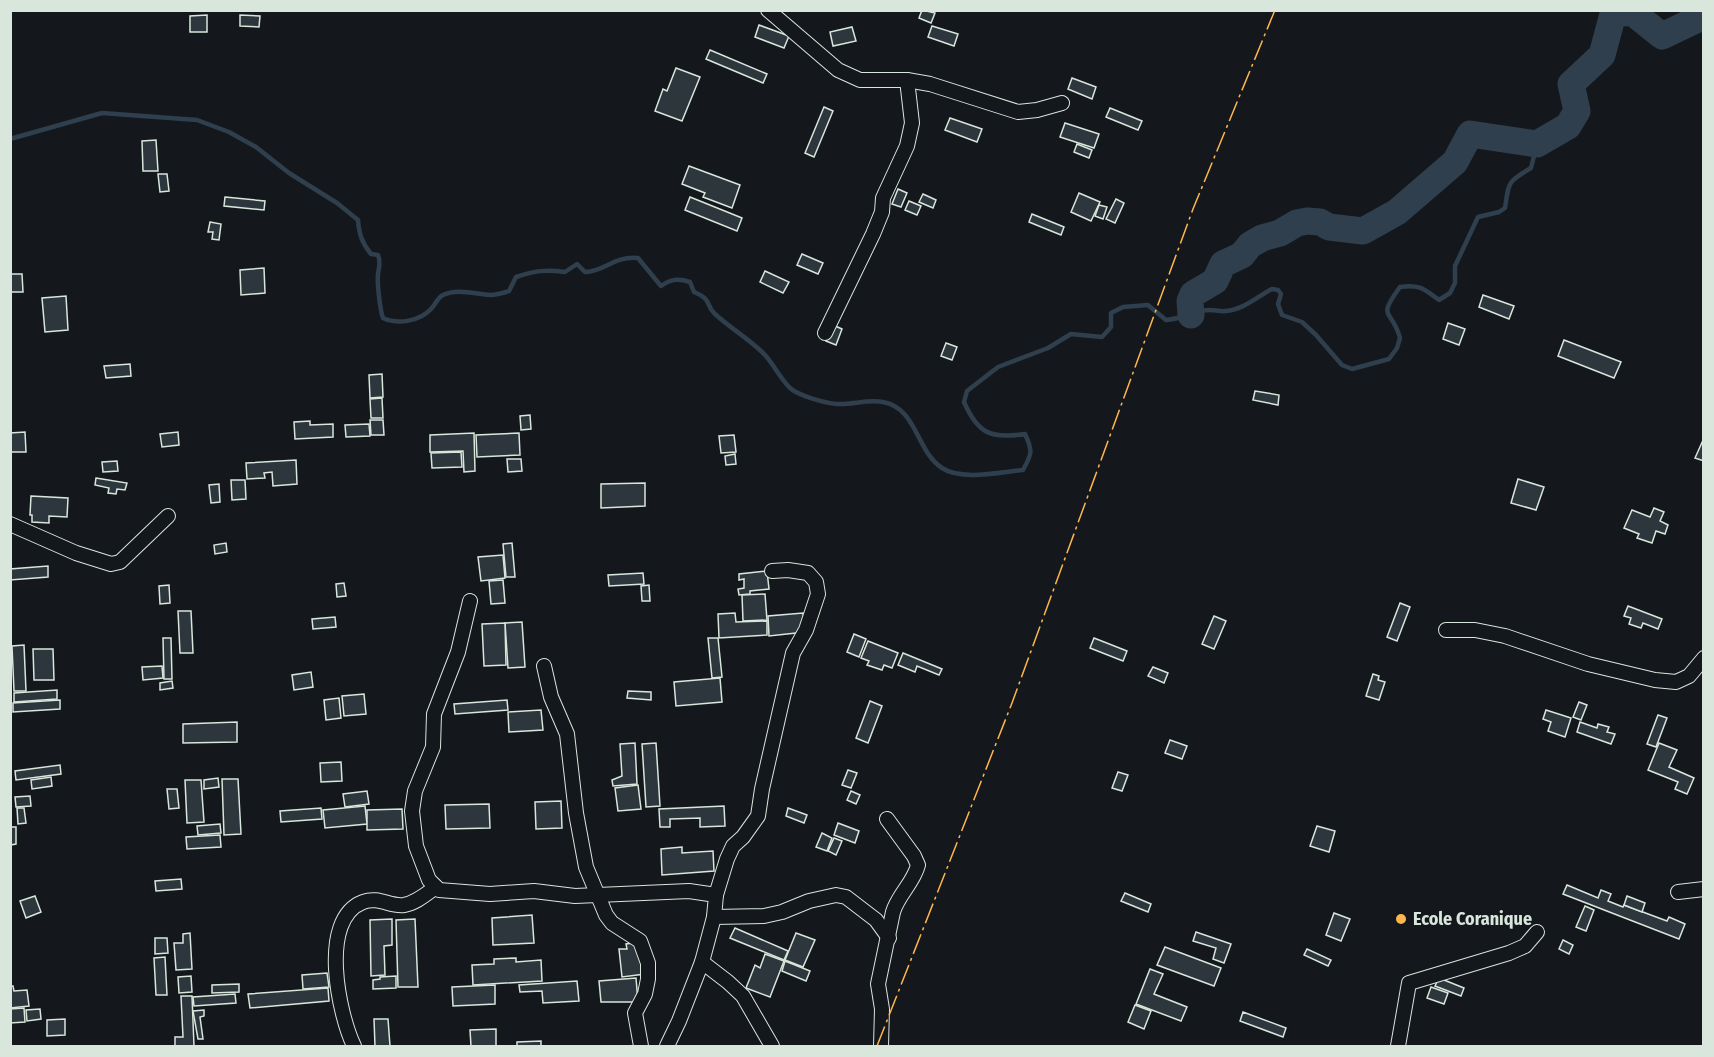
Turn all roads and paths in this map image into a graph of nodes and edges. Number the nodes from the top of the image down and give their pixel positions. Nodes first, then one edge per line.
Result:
1 (768, 10) edge
2 (907, 80) junction
3 (1062, 103) dead end
4 (825, 333) dead end
5 (168, 516) dead end
6 (10, 524) edge
7 (772, 571) dead end
8 (470, 601) dead end
9 (1446, 630) dead end
10 (1704, 658) edge
11 (544, 666) dead end
12 (887, 819) dead end
13 (436, 887) junction
14 (1704, 889) edge
15 (1678, 892) dead end
16 (596, 893) junction
17 (716, 895) junction
18 (714, 917) junction
19 (1538, 932) dead end
20 (889, 938) junction
21 (702, 962) junction
22 (354, 1047) edge
23 (641, 1047) edge
24 (667, 1047) edge
25 (772, 1047) edge
26 (881, 1047) edge
27 (1398, 1047) edge

1 - 2 street
2 - 3 street
2 - 4 street
5 - 6 street
7 - 17 street
8 - 13 street
9 - 10 street
11 - 16 street
12 - 20 street
13 - 16 street
13 - 22 street
14 - 15 street
16 - 17 street
16 - 23 street
17 - 18 street
18 - 20 street
18 - 21 street
19 - 27 street
20 - 26 street
21 - 24 street
21 - 25 street

